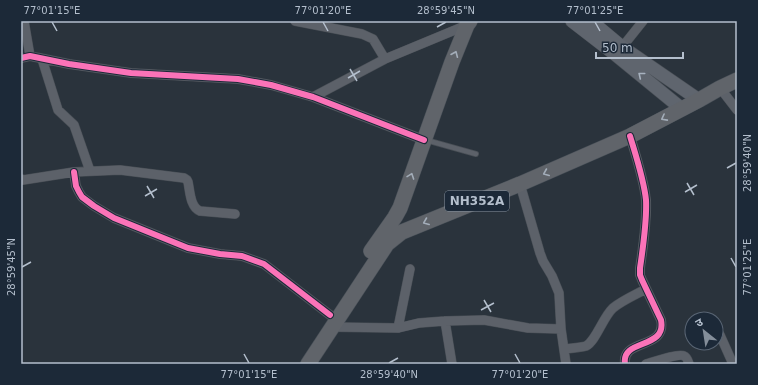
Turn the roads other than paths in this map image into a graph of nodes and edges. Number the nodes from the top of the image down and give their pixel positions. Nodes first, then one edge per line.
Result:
1 (24, 21) edge
2 (295, 21) edge
3 (572, 21) edge
4 (592, 21) edge
5 (643, 21) edge
6 (469, 23) edge
7 (619, 51) junction
8 (26, 57) edge
9 (42, 59) junction
10 (384, 59) junction
11 (737, 80) edge
12 (720, 88) junction
13 (313, 97) junction
14 (699, 100) junction
15 (682, 109) junction
16 (737, 110) edge
17 (630, 136) junction
18 (424, 140) junction
19 (476, 154) dead end
20 (90, 171) junction
21 (74, 172) junction
22 (21, 179) edge
23 (520, 184) junction
24 (235, 214) dead end
25 (410, 269) dead end
26 (646, 289) junction
27 (331, 321) junction
28 (445, 321) junction
29 (398, 328) junction
30 (561, 330) junction
31 (724, 344) edge
32 (564, 349) junction
33 (296, 364) edge
34 (308, 364) edge
35 (452, 364) edge
36 (566, 364) edge
37 (625, 364) edge
38 (646, 364) edge
39 (689, 364) edge
40 (733, 364) edge

1 - 8 street
2 - 10 street
3 - 7 main road
4 - 7 main road
5 - 7 street
6 - 10 street
18 -> 6 highway
7 - 14 main road
15 -> 7 main road
8 - 9 street
9 - 13 street
9 - 20 street
10 - 13 street
11 - 12 highway, NH352A
12 - 14 highway, NH352A
12 - 16 street
13 - 18 street
14 - 15 highway, NH352A
15 -> 17 highway, NH352A
17 -> 23 highway, NH352A
17 - 26 street
18 - 19 lane
27 -> 18 highway
20 - 21 street
20 - 24 street
21 - 22 street
21 - 27 street
23 -> 27 highway, NH352A
23 - 30 street
25 - 29 street
26 - 32 street
26 - 37 street
27 - 29 street
27 - 33 highway
27 - 34 highway, NH352A
28 - 29 street
28 - 30 street
28 - 35 street
30 - 32 street
31 - 40 street
32 - 36 street
38 - 39 street

